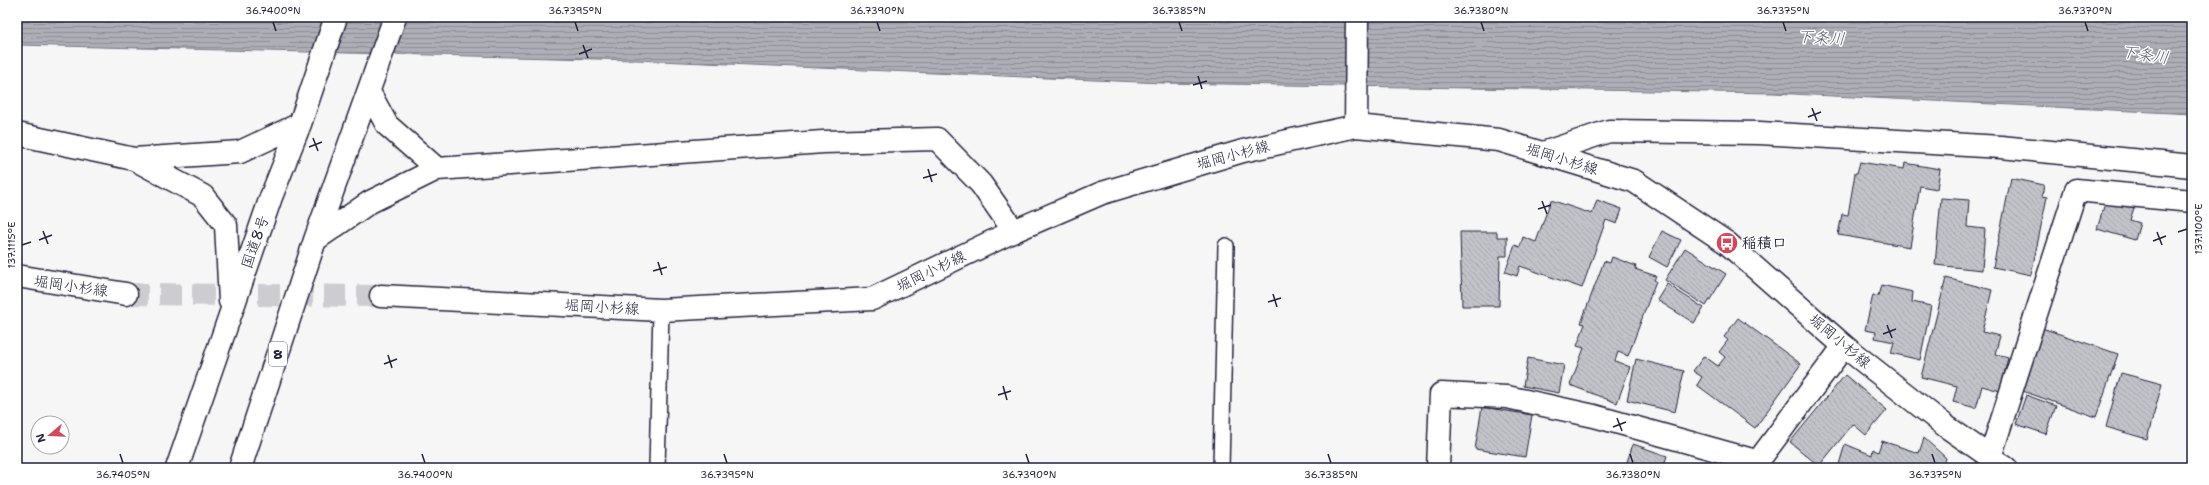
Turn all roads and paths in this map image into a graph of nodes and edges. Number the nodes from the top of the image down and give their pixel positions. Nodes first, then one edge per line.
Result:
1 (395, 17) edge
2 (1356, 17) edge
3 (333, 25) edge
4 (369, 92) junction
5 (300, 124) junction
6 (1356, 126) junction
7 (17, 134) edge
8 (1543, 153) junction
9 (134, 159) junction
10 (2192, 166) edge
11 (437, 169) junction
12 (2192, 201) edge
13 (1014, 231) junction
14 (316, 240) junction
15 (1226, 246) dead end
16 (17, 276) edge
17 (126, 294) tunnel mouth
18 (381, 296) tunnel mouth
19 (662, 310) junction
20 (231, 313) junction
21 (1844, 346) junction
22 (1998, 463) edge
23 (1754, 465) edge
24 (177, 468) edge
25 (240, 468) edge
26 (657, 468) edge
27 (1221, 468) edge
28 (1438, 468) edge

1 - 4 main road, 8
2 - 6 main road
3 - 5 main road, 国道8号
4 - 11 main road
4 - 14 main road, 8
5 - 9 main road
5 - 20 main road, 国道8号
6 - 8 main road, 堀岡小杉線
6 - 13 main road, 堀岡小杉線
7 - 9 main road
8 - 10 main road
8 - 21 main road, 堀岡小杉線
9 - 20 main road
11 - 13 main road
11 - 14 main road
12 - 22 main road
13 - 19 main road, 堀岡小杉線
14 - 25 main road, 8
15 - 27 lane
16 - 17 main road, 堀岡小杉線
18 - 19 main road, 堀岡小杉線
19 - 26 lane
20 - 24 main road, 国道8号
21 - 22 main road, 堀岡小杉線
21 - 23 main road
23 - 28 main road

